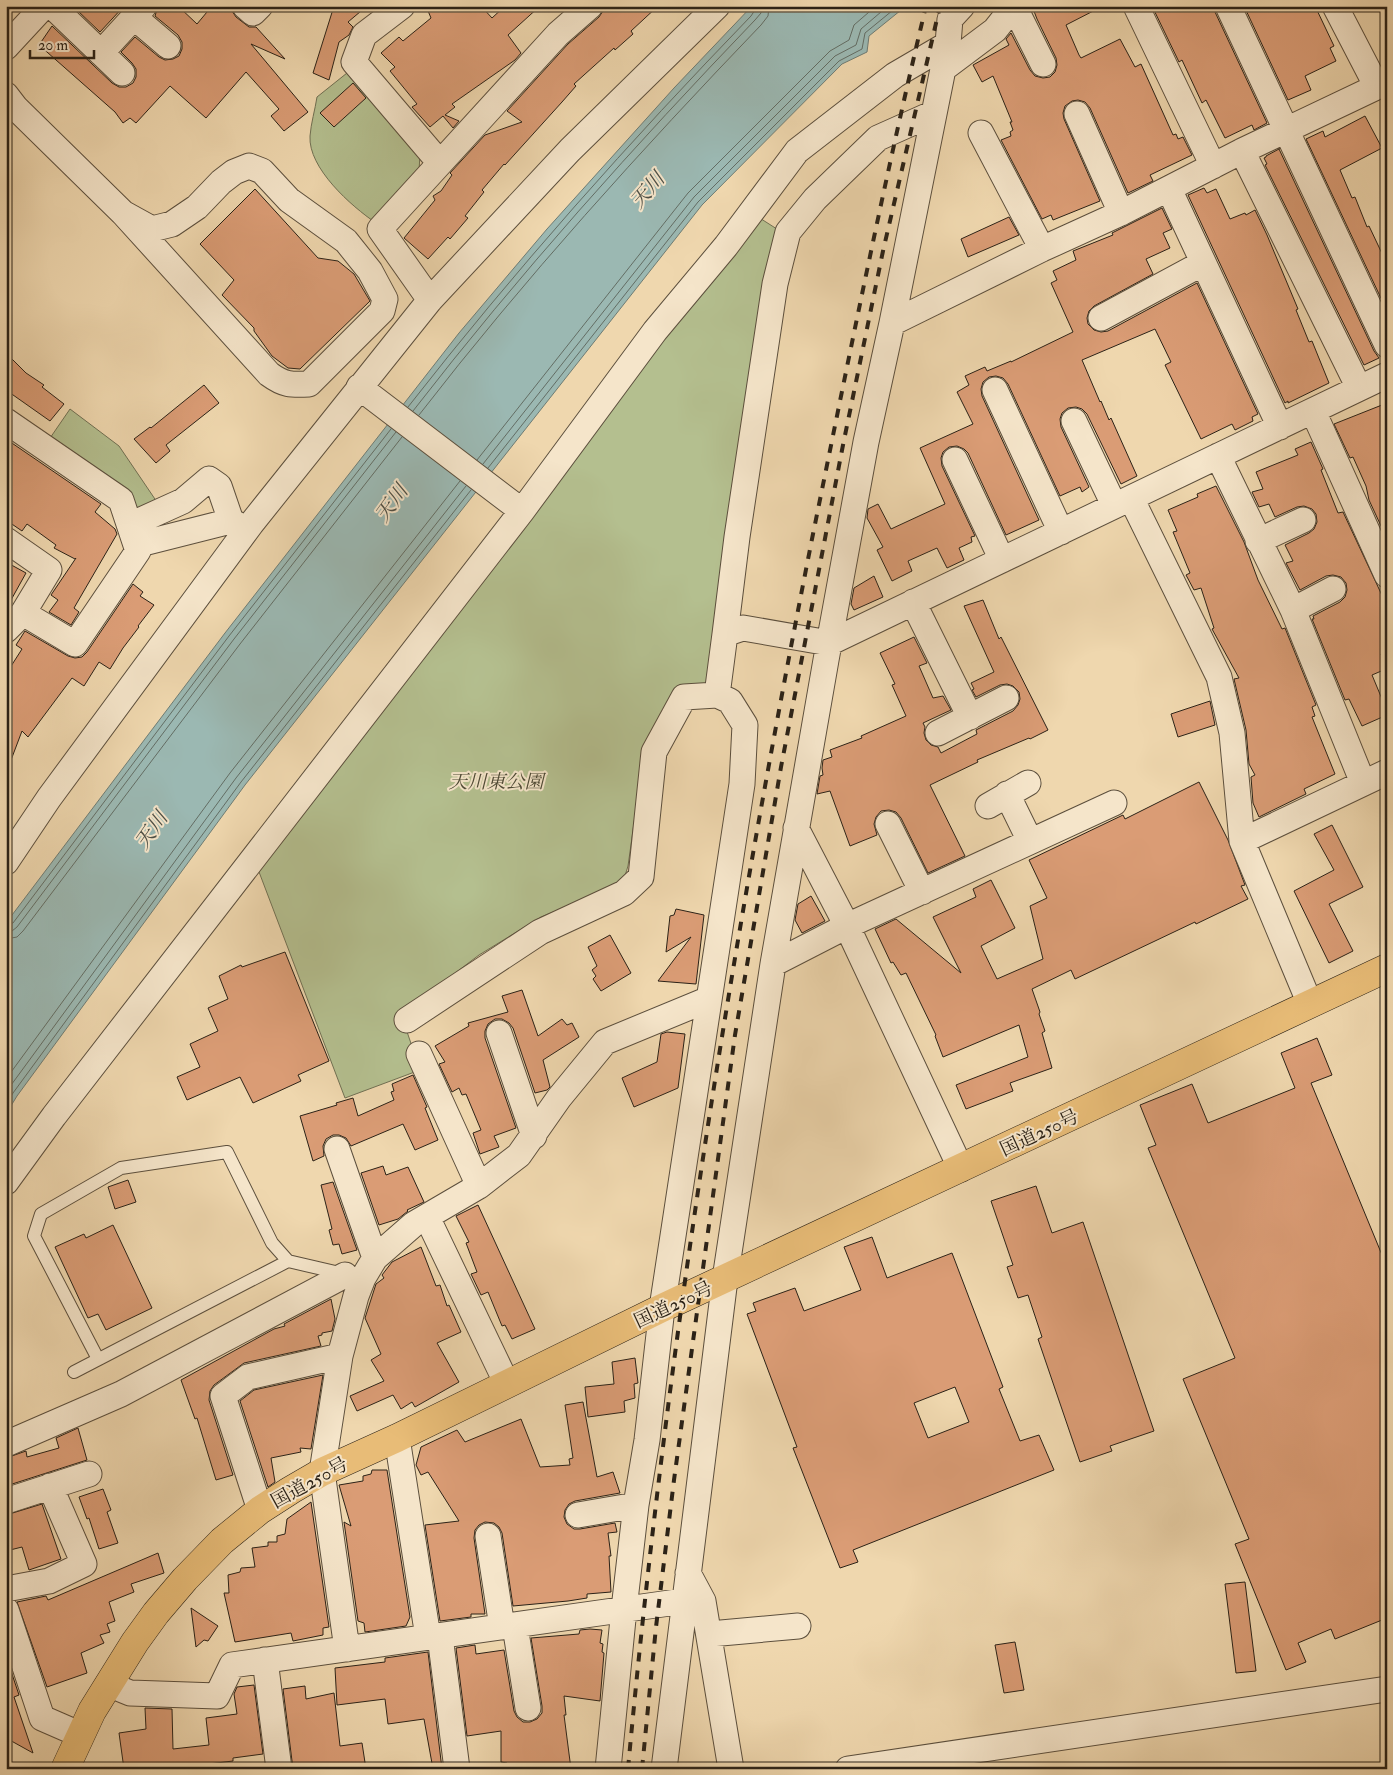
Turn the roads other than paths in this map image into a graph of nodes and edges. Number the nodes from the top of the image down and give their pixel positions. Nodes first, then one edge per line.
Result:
1 (44, 6) edge
2 (52, 6) edge
3 (245, 6) edge
4 (260, 6) edge
5 (402, 6) edge
6 (590, 6) edge
7 (718, 6) edge
8 (962, 6) edge
9 (1014, 6) edge
10 (1136, 6) edge
11 (1228, 6) edge
12 (1335, 6) edge
13 (139, 12) edge
14 (948, 44) junction
15 (168, 46) dead end
16 (6, 48) edge
17 (101, 53) junction
18 (1043, 64) dead end
19 (943, 69) junction
20 (122, 73) dead end
21 (1382, 84) edge
22 (6, 95) edge
23 (934, 113) junction
24 (1078, 114) dead end
25 (1286, 130) junction
26 (981, 133) dead end
27 (1242, 151) junction
28 (440, 164) junction
29 (1213, 166) junction
30 (1169, 189) junction
31 (123, 213) junction
32 (1122, 213) junction
33 (1042, 249) junction
34 (1203, 263) junction
35 (430, 300) junction
36 (1101, 318) dead end
37 (892, 323) junction
38 (1387, 345) edge
39 (1387, 375) edge
40 (359, 387) junction
41 (1359, 388) junction
42 (995, 390) dead end
43 (1313, 411) junction
44 (6, 421) edge
45 (1074, 421) dead end
46 (1280, 426) junction
47 (1218, 456) junction
48 (955, 460) dead end
49 (1122, 502) junction
50 (522, 511) junction
51 (1303, 520) dead end
52 (239, 525) junction
53 (1061, 532) junction
54 (133, 535) junction
55 (6, 540) edge
56 (1258, 542) junction
57 (1002, 560) junction
58 (1387, 575) edge
59 (1333, 589) dead end
60 (913, 602) junction
61 (1293, 610) junction
62 (15, 621) edge
63 (725, 634) junction
64 (829, 642) junction
65 (717, 695) junction
66 (1006, 698) dead end
67 (970, 717) junction
68 (938, 733) dead end
69 (1387, 772) edge
70 (1363, 783) junction
71 (1008, 794) dead end
72 (1114, 803) dead end
73 (888, 824) dead end
74 (796, 828) junction
75 (1242, 841) junction
76 (1030, 842) junction
77 (6, 862) edge
78 (922, 892) junction
79 (847, 926) junction
80 (773, 964) junction
81 (1387, 968) edge
82 (709, 999) junction
83 (1310, 1004) junction
84 (407, 1020) dead end
85 (499, 1033) dead end
86 (419, 1054) dead end
87 (534, 1136) junction
88 (337, 1149) dead end
89 (961, 1169) junction
90 (6, 1182) edge
91 (479, 1186) junction
92 (427, 1217) junction
93 (288, 1262) junction
94 (361, 1270) junction
95 (724, 1279) junction
96 (662, 1308) junction
97 (340, 1356) junction
98 (98, 1359) junction
99 (74, 1372) dead end
100 (507, 1384) junction
101 (397, 1438) junction
102 (6, 1444) edge
103 (322, 1472) junction
104 (89, 1474) dead end
105 (50, 1486) junction
106 (6, 1501) edge
107 (636, 1505) junction
108 (260, 1510) junction
109 (578, 1515) dead end
110 (488, 1536) dead end
111 (688, 1573) junction
112 (6, 1589) edge
113 (684, 1600) junction
114 (624, 1609) junction
115 (6, 1610) edge
116 (508, 1626) junction
117 (798, 1626) dead end
118 (710, 1634) junction
119 (434, 1637) junction
120 (347, 1649) junction
121 (264, 1660) junction
122 (108, 1684) junction
123 (1387, 1689) edge
124 (528, 1708) dead end
125 (81, 1735) junction
126 (65, 1769) edge
127 (279, 1769) edge
128 (457, 1769) edge
129 (608, 1769) edge
130 (664, 1769) edge
131 (731, 1769) edge
132 (848, 1769) edge

1 - 16 street
2 - 17 street
3 - 4 street
5 - 28 street
6 - 28 street
7 - 35 street
8 - 14 street
9 - 18 street
9 - 19 street
10 - 29 street
11 - 25 street
12 - 21 street
13 - 15 street
13 - 17 street
14 - 19 street
14 - 50 street
17 - 20 street
19 - 23 street
21 - 25 street
22 - 31 street
23 - 37 street
23 - 63 street
24 - 32 street
25 - 27 street
25 - 38 street
26 - 33 street
27 - 29 street
27 - 41 street
28 - 35 street
29 - 30 street
30 - 32 street
30 - 34 street
31 - 31 street
32 - 33 street
33 - 37 street
34 - 36 street
34 - 46 street
35 - 40 street
37 - 64 street
39 - 41 street
40 - 50 street
40 - 52 street
41 - 43 street
42 - 53 street
43 - 46 street
43 - 58 street
44 - 54 street
45 - 49 street
46 - 47 street
47 - 49 street
47 - 56 street
48 - 57 street
49 - 53 street
49 - 75 street
50 - 90 street
51 - 56 street
52 - 54 street
52 - 54 street
52 - 77 street
53 - 57 street
54 - 62 street
55 - 62 street
56 - 61 street
57 - 60 street
59 - 61 street
60 - 64 street
60 - 67 street
61 - 70 street
63 - 64 street
63 - 65 street
64 - 74 street
65 - 82 street
65 - 84 street
66 - 67 street
67 - 68 street
69 - 70 street
70 - 75 street
71 - 76 street
72 - 76 street
73 - 78 street
74 - 79 street
74 - 80 street
75 - 83 street
76 - 78 street
78 - 79 street
79 - 80 street
79 - 89 street
80 - 95 street
81 - 83 highway, 国道250号
82 - 87 street
82 - 96 street
83 - 89 highway, 国道250号
85 - 87 street
86 - 91 street
87 - 91 street
88 - 94 street
89 - 95 highway, 国道250号
91 - 92 street
92 - 94 street
92 - 100 street
93 - 94 lane
93 - 98 lane
93 - 98 lane
94 - 97 street
94 - 102 street
95 - 96 highway, 国道250号
95 - 111 street
96 - 100 highway, 国道250号
96 - 107 street
97 - 103 street
97 - 108 street
98 - 99 lane
100 - 101 highway, 国道250号
101 - 103 highway, 国道250号
101 - 119 street
103 - 108 highway, 国道250号
103 - 120 street
104 - 105 street
105 - 106 street
105 - 112 street
107 - 109 street
107 - 114 street
108 - 122 highway, 国道250号
110 - 116 street
111 - 113 street
111 - 118 street
113 - 114 street
113 - 130 street
114 - 116 street
114 - 129 street
115 - 125 street
116 - 119 street
116 - 124 street
117 - 118 street
118 - 131 street
119 - 120 street
119 - 128 street
120 - 121 street
121 - 122 street
121 - 127 street
122 - 125 highway, 国道250号
123 - 132 street
125 - 126 highway, 国道250号

